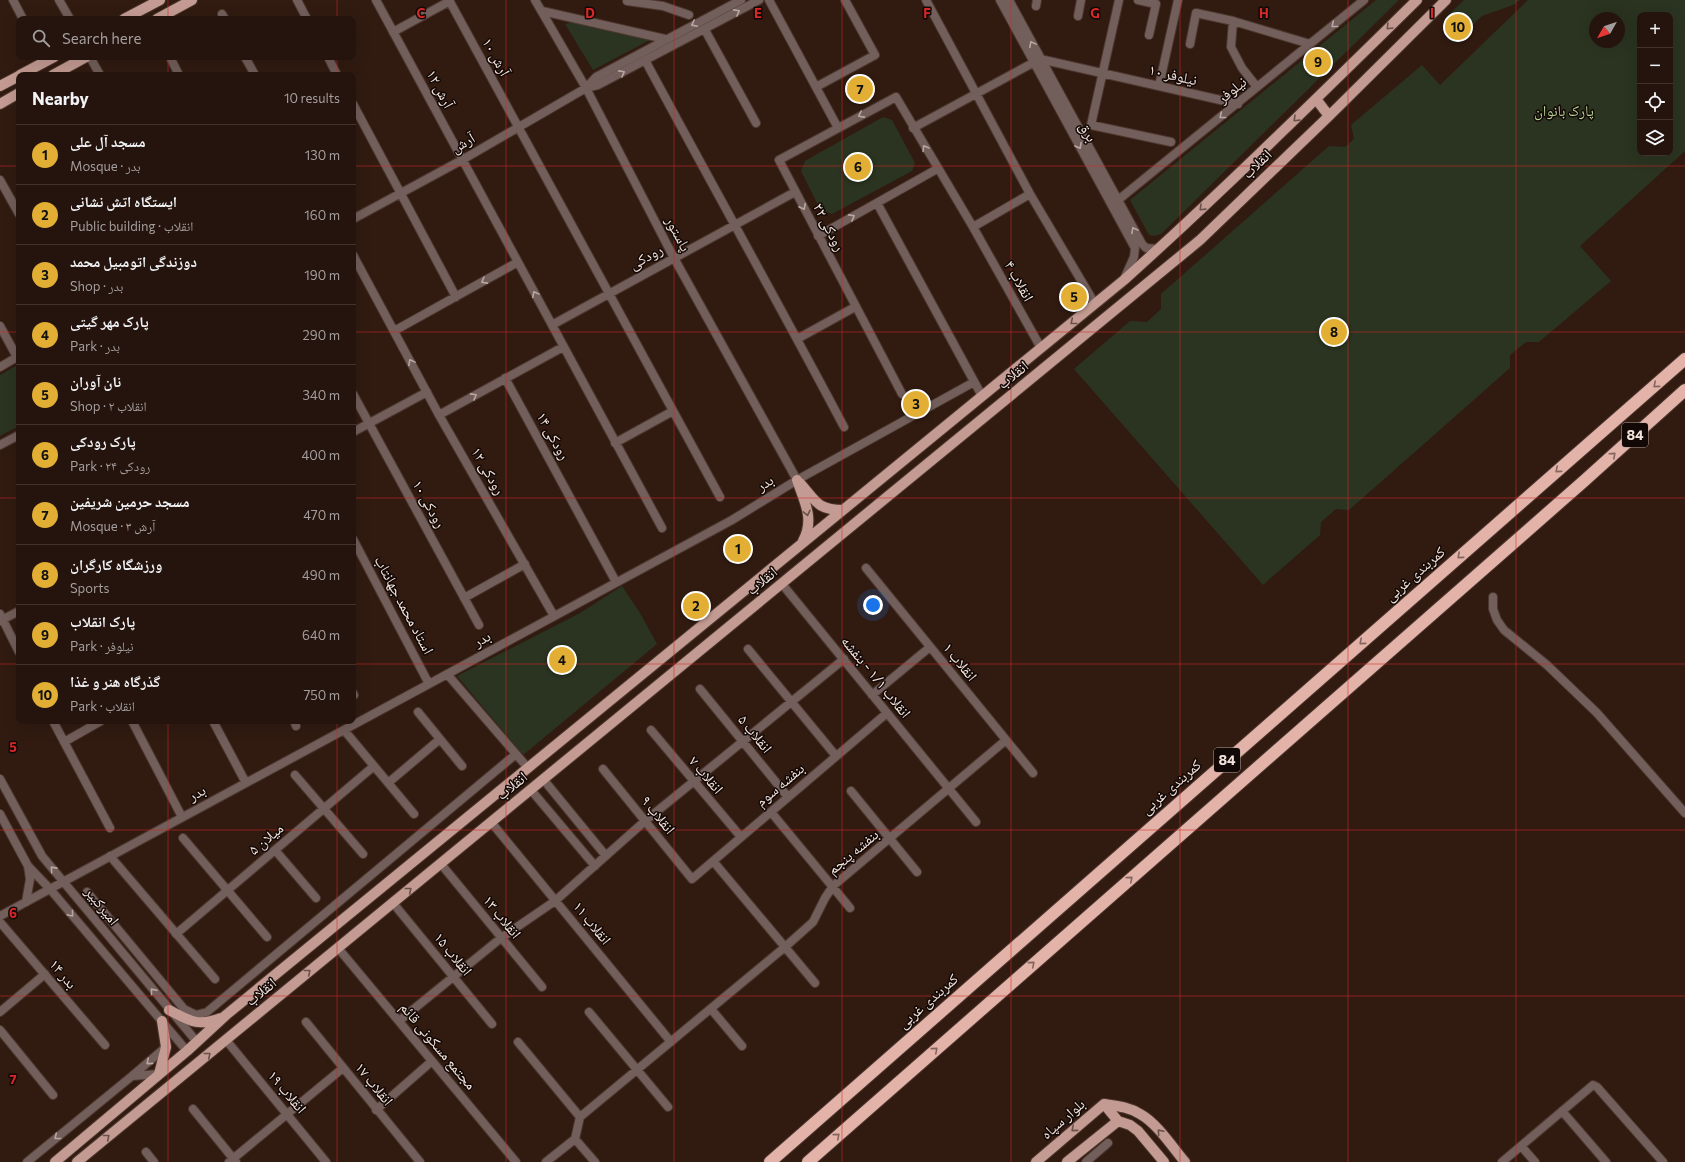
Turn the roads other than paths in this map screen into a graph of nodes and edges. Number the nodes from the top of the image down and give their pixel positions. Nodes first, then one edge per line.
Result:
1 (13, 0) edge
2 (60, 0) edge
3 (160, 0) edge
4 (192, 0) edge
5 (297, 0) edge
6 (376, 0) edge
7 (449, 0) edge
8 (535, 0) edge
9 (741, 0) edge
10 (760, 0) edge
11 (769, 0) edge
12 (845, 0) edge
13 (926, 0) edge
14 (1000, 0) edge
15 (1009, 0) edge
16 (1081, 0) edge
17 (1119, 0) edge
18 (1138, 0) edge
19 (1178, 0) edge
20 (1364, 0) edge
21 (1417, 0) edge
22 (1446, 0) edge
23 (627, 1) dead end
24 (664, 3) edge
25 (542, 11) junction
26 (689, 15) dead end
27 (21, 16) edge
28 (68, 16) edge
29 (130, 16) edge
30 (163, 16) edge
31 (305, 16) edge
32 (1078, 16) dead end
33 (1233, 22) junction
34 (705, 30) junction
35 (393, 32) junction
36 (1150, 35) dead end
37 (665, 39) junction
38 (1190, 44) dead end
39 (1310, 44) junction
40 (48, 60) edge
41 (80, 60) edge
42 (92, 60) edge
43 (172, 60) edge
44 (248, 60) edge
45 (330, 60) edge
46 (645, 60) junction
47 (1037, 61) junction
48 (26, 72) edge
49 (58, 72) edge
50 (98, 72) edge
51 (178, 72) edge
52 (254, 72) edge
53 (336, 72) edge
54 (1102, 73) junction
55 (16, 77) edge
56 (0, 86) edge
57 (1159, 86) junction
58 (816, 87) junction
59 (1258, 87) junction
60 (586, 88) junction
61 (977, 93) junction
62 (16, 96) edge
63 (1316, 100) junction
64 (0, 104) edge
65 (1238, 104) junction
66 (356, 110) edge
67 (1329, 116) junction
68 (1074, 122) junction
69 (756, 123) dead end
70 (1091, 125) junction
71 (518, 127) junction
72 (838, 128) junction
73 (913, 128) junction
74 (1171, 142) dead end
75 (462, 160) junction
76 (938, 169) junction
77 (0, 180) edge
78 (795, 192) junction
79 (401, 193) junction
80 (1030, 194) junction
81 (878, 202) junction
82 (1115, 203) junction
83 (16, 209) edge
84 (356, 217) edge
85 (734, 225) junction
86 (972, 227) junction
87 (818, 236) junction
88 (1158, 249) junction
89 (674, 258) junction
90 (356, 261) edge
91 (518, 262) junction
92 (1124, 280) junction
93 (609, 294) junction
94 (456, 297) junction
95 (1095, 304) junction
96 (855, 307) junction
97 (552, 325) junction
98 (0, 326) edge
99 (394, 331) junction
100 (797, 339) junction
101 (563, 347) junction
102 (1041, 348) junction
103 (16, 353) edge
104 (16, 357) edge
105 (1685, 359) edge
106 (0, 367) edge
107 (505, 378) junction
108 (974, 382) junction
109 (1685, 390) edge
110 (427, 392) junction
111 (902, 394) dead end
112 (982, 396) junction
113 (356, 399) edge
114 (673, 411) junction
115 (440, 415) junction
116 (369, 423) junction
117 (844, 427) dead end
118 (356, 430) edge
119 (16, 437) edge
120 (615, 442) junction
121 (0, 445) edge
122 (797, 480) junction
123 (720, 497) dead end
124 (843, 510) junction
125 (662, 528) dead end
126 (356, 545) edge
127 (800, 545) junction
128 (526, 564) junction
129 (866, 568) dead end
130 (616, 582) junction
131 (782, 584) junction
132 (1493, 597) dead end
133 (464, 598) junction
134 (16, 612) edge
135 (554, 616) junction
136 (1, 618) edge
137 (479, 625) dead end
138 (16, 646) edge
139 (930, 647) junction
140 (748, 650) dead end
141 (844, 659) junction
142 (447, 674) junction
143 (430, 684) junction
144 (700, 689) dead end
145 (872, 695) junction
146 (791, 702) junction
147 (418, 712) dead end
148 (887, 713) junction
149 (55, 724) edge
150 (96, 724) edge
151 (134, 724) edge
152 (215, 724) edge
153 (355, 724) edge
154 (356, 724) edge
155 (344, 730) junction
156 (651, 730) dead end
157 (440, 739) junction
158 (1006, 740) junction
159 (743, 741) junction
160 (64, 742) junction
161 (516, 754) junction
162 (836, 756) junction
163 (374, 766) junction
164 (462, 766) dead end
165 (528, 768) junction
166 (603, 769) dead end
167 (1033, 773) dead end
168 (295, 775) dead end
169 (0, 779) edge
170 (543, 780) junction
171 (693, 782) junction
172 (246, 783) junction
173 (388, 783) junction
174 (949, 788) junction
175 (531, 790) junction
176 (851, 791) dead end
177 (788, 797) junction
178 (324, 809) junction
179 (771, 812) junction
180 (1685, 813) edge
181 (0, 814) edge
182 (414, 814) dead end
183 (182, 817) junction
184 (645, 821) junction
185 (491, 822) junction
186 (976, 822) dead end
187 (110, 828) dead end
188 (453, 829) junction
189 (741, 837) junction
190 (183, 838) dead end
191 (890, 839) junction
192 (465, 844) junction
193 (276, 850) junction
194 (363, 854) dead end
195 (110, 856) junction
196 (606, 856) junction
197 (713, 861) junction
198 (441, 864) junction
199 (28, 866) junction
200 (595, 866) junction
201 (917, 872) dead end
202 (692, 879) joint
203 (63, 881) junction
204 (833, 886) junction
205 (50, 889) junction
206 (228, 891) junction
207 (87, 892) dead end
208 (316, 898) dead end
209 (555, 901) junction
210 (26, 902) junction
211 (393, 903) junction
212 (850, 908) dead end
213 (0, 916) edge
214 (0, 922) edge
215 (176, 934) junction
216 (267, 937) dead end
217 (501, 938) junction
218 (785, 947) junction
219 (338, 948) junction
220 (45, 974) junction
221 (454, 977) junction
222 (215, 979) dead end
223 (815, 983) dead end
224 (542, 987) dead end
225 (711, 1008) junction
226 (169, 1010) junction
227 (0, 1012) edge
228 (589, 1012) dead end
229 (226, 1016) junction
230 (399, 1021) junction
231 (162, 1022) junction
232 (306, 1022) dead end
233 (492, 1024) dead end
234 (0, 1030) edge
235 (226, 1040) junction
236 (197, 1042) junction
237 (518, 1042) dead end
238 (671, 1042) junction
239 (105, 1045) dead end
240 (742, 1046) dead end
241 (166, 1047) junction
242 (188, 1051) junction
243 (432, 1061) junction
244 (343, 1068) junction
245 (637, 1070) junction
246 (159, 1074) junction
247 (132, 1076) junction
248 (53, 1095) dead end
249 (1104, 1104) junction
250 (668, 1107) dead end
251 (193, 1109) dead end
252 (376, 1110) junction
253 (1562, 1111) junction
254 (287, 1114) junction
255 (580, 1117) junction
256 (1118, 1121) junction
257 (575, 1139) junction
258 (1108, 1143) dead end
259 (1521, 1146) junction
260 (146, 1152) dead end
261 (233, 1161) edge
262 (27, 1162) edge
263 (55, 1162) edge
264 (77, 1162) edge
265 (154, 1162) edge
266 (326, 1162) edge
267 (420, 1162) edge
268 (516, 1162) edge
269 (546, 1162) edge
270 (595, 1162) edge
271 (770, 1162) edge
272 (808, 1162) edge
273 (1036, 1162) edge
274 (1067, 1162) edge
275 (1086, 1162) edge
276 (1164, 1162) edge
277 (1185, 1162) edge
278 (1502, 1162) edge
279 (1535, 1162) edge
280 (1606, 1162) edge
281 (1663, 1162) edge

1 - 27 street
2 - 28 street
3 - 29 main road
4 - 30 main road
5 - 31 street
6 - 35 street, آرش ۱۲
7 - 35 street
7 - 71 street, آرش ۱۰
8 - 25 street, پاستور
9 -> 37 street, آرش
34 -> 10 street, آرش
11 - 58 street
12 - 58 street
13 - 61 street
14 - 47 street, برق
47 -> 15 street, برق
16 - 32 street
17 - 54 street
18 - 36 street
19 - 57 street
20 -> 39 street, نیلوفر
21 -> 63 main road, انقلاب
22 - 67 main road, انقلاب
23 - 24 street
24 - 26 street
25 - 37 street
25 - 60 street, پاستور
33 - 38 street
33 - 39 street
33 - 59 street
34 - 46 street, آرش
34 - 69 street
35 - 75 street, آرش ۱۲
37 - 60 street, آرش
39 - 59 street, نیلوفر
40 - 48 main road
41 - 49 main road
42 - 50 street
43 - 51 street
44 - 52 street
45 - 53 street
60 -> 46 street, آرش
46 - 85 street
47 - 54 street, نیلوفر ۱۰
47 - 61 street
47 - 68 street, برق
47 -> 82 street, برق
54 - 57 street, نیلوفر ۱۰
54 - 70 street
55 - 56 main road
57 - 65 street, نیلوفر ۱۰
58 - 72 street
59 - 65 street, نیلوفر
60 - 71 street, آرش
60 - 89 street, پاستور
61 - 73 street
61 - 80 street
62 - 64 main road
63 - 67 main road
63 -> 88 main road, انقلاب
65 -> 82 street, نیلوفر
66 - 79 street
67 - 131 main road, انقلاب
68 - 70 street
68 - 82 street, برق
70 - 74 street
71 - 75 street, آرش
71 - 93 street, آرش ۱۰
73 -> 72 street, انقلاب ۴
72 - 78 street, رودکی ۲۲
76 -> 73 street, انقلاب ۴
75 - 79 street, آرش
75 - 91 street, آرش ۱۲
76 - 81 street
76 - 86 street, انقلاب ۴
77 - 83 street
78 - 85 street, رودکی
78 -> 87 street, رودکی ۲۲
79 - 84 street, آرش
79 - 94 street
80 - 86 street
80 - 95 street
87 -> 81 street
81 - 108 street
88 -> 82 street, برق
82 - 92 street, برق
85 - 89 street, رودکی
85 - 100 street
86 - 102 street, انقلاب ۴
87 - 96 street, رودکی ۲۲
88 - 92 main road, انقلاب
89 - 93 street, رودکی
89 - 122 street, پاستور
90 - 99 street, رودکی ۱۲
91 -> 94 street
97 -> 91 street, آرش ۱۲
92 - 95 main road, انقلاب
93 - 97 street, رودکی
93 - 114 street, آرش ۱۰
94 - 99 street
95 -> 102 main road, انقلاب
96 - 100 street
96 - 111 street, رودکی ۲۲
97 - 101 street, آرش ۱۲
98 - 103 street
110 -> 99 street, رودکی ۱۲
100 - 117 street
101 - 107 street
101 - 120 street, آرش ۱۲
102 - 112 main road, انقلاب
104 - 106 street
105 -> 271 highway, کمربندی غربی / 84
115 -> 107 street
107 - 130 street, رودکی ۱۴
108 - 112 street
108 - 122 street, بدر
272 -> 109 highway, 84
110 - 115 street, رودکی ۱۲
110 - 116 street
112 - 124 main road, انقلاب
113 - 116 street, رودکی ۱۰
114 - 120 street
114 - 123 street, آرش ۱۰
115 - 128 street, رودکی ۱۲
116 - 118 street
116 - 133 street, رودکی ۱۰
119 - 121 street
120 - 125 street, آرش ۱۲
122 - 124 main road
122 -> 127 main road
122 - 130 street, بدر
124 - 127 main road, انقلاب
126 - 143 street, استاد محمد جهانتاب
127 - 165 main road, انقلاب
128 - 133 street
128 - 135 street, رودکی ۱۲
129 - 139 street, انقلاب ۱
130 - 135 street, بدر
131 - 141 street, انقلاب ۱/۱ - بنفشه
131 - 170 main road, انقلاب
132 - 180 street
133 - 137 street, رودکی ۱۰
134 - 136 street
135 - 142 street, بدر
136 - 138 street
139 - 145 street
139 - 158 street, انقلاب ۱
140 - 146 street
141 - 145 street, انقلاب ۱/۱ - بنفشه
141 - 146 street
142 - 143 street, بدر
142 - 161 street
143 - 154 street, بدر
144 - 159 street, انقلاب ۵
145 - 148 street, انقلاب ۱/۱ - بنفشه
146 - 159 street
146 - 162 street
147 - 157 street
148 - 162 street, بنفشه سوم
148 - 174 street, انقلاب ۱/۱ - بنفشه
149 - 160 street
150 - 160 street
151 - 183 street
152 - 172 street
153 - 155 street, بدر
155 - 163 street
155 - 172 street, بدر
156 - 171 street, انقلاب ۷
157 - 164 street
157 - 173 street
158 - 167 street, انقلاب ۱
158 - 174 street, بنفشه پنجم
159 - 171 street
159 - 177 street, انقلاب ۵
160 - 187 street
161 - 165 street
161 - 207 street
162 - 177 street, بنفشه سوم
163 - 173 street
163 - 178 street, میلان ۵
165 - 188 main road, انقلاب
166 - 184 street, انقلاب ۹
168 - 178 street
203 -> 169 street, امیرکبیر
170 - 175 main road, انقلاب
170 - 196 street
171 - 184 street
171 - 189 street, انقلاب ۷
172 - 183 street, بدر
173 - 182 street
174 - 186 street, انقلاب ۱/۱ - بنفشه
174 - 191 street, بنفشه پنجم
175 - 185 main road, انقلاب
175 - 200 street
176 - 191 street
177 - 179 street, بنفشه سوم
178 - 193 street, میلان ۵
178 - 194 street
179 - 189 street, بنفشه سوم
179 - 204 street
181 - 199 street, امیرکبیر
183 - 195 street, بدر
184 - 196 street
184 - 202 street, انقلاب ۹
185 - 192 main road, انقلاب
185 - 209 street, انقلاب ۱۱
188 - 192 main road
188 - 229 main road, انقلاب
189 - 197 street, بنفشه سوم
190 - 206 street
191 - 201 street
191 - 204 street, بنفشه پنجم
192 - 198 main road, انقلاب
193 - 206 street, میلان ۵
193 - 208 street
195 - 203 street, بدر
195 - 215 street
196 - 200 street
197 - 202 street, بنفشه سوم
197 - 218 street
211 -> 198 main road, انقلاب
198 - 217 street, انقلاب ۱۳
199 - 205 street, امیرکبیر
199 - 210 street
200 - 209 street
203 - 205 street, بدر
226 -> 203 street, امیرکبیر
204 - 212 street
204 - 218 street, بنفشه پنجم
205 - 210 street, بدر
205 -> 231 street, امیرکبیر
206 - 215 street, میلان ۵
206 - 216 street
209 - 217 street
209 - 238 street, انقلاب ۱۱
210 - 213 street, بدر
211 - 219 main road, انقلاب
211 - 221 street, انقلاب ۱۵
214 - 220 street, بدر ۱۴
215 - 222 street
217 - 221 street
217 - 224 street, انقلاب ۱۳
218 - 223 street
218 - 225 street, بنفشه پنجم
219 - 230 street, مجتمع مسکونی قائم
235 -> 219 main road, انقلاب
220 - 227 street
220 - 239 street, بدر ۱۴
221 - 230 street
221 - 233 street, انقلاب ۱۵
225 - 238 street, بنفشه پنجم
225 - 240 street
226 - 229 main road
226 - 236 street, امیرکبیر
228 - 245 street
229 - 236 main road, انقلاب
230 - 243 street, مجتمع مسکونی قائم
231 - 241 main road
231 - 242 street, امیرکبیر
232 - 244 street, انقلاب ۱۷
234 - 248 street
235 - 254 street, انقلاب ۱۹
264 -> 235 main road, انقلاب
236 - 242 main road, انقلاب
237 - 255 street
238 - 245 street, بنفشه پنجم
241 - 246 main road
241 -> 247 street
242 - 246 main road, انقلاب
243 - 252 street
243 - 268 street, مجتمع مسکونی قائم
244 - 252 street, انقلاب ۱۷
244 - 254 street
245 - 250 street
245 - 255 street, بنفشه پنجم
246 - 247 street
246 - 263 main road, انقلاب
247 -> 262 street
249 - 256 main road
249 -> 273 main road, بلوار سپاه
277 -> 249 main road, بلوار سپاه
251 - 261 street
252 - 267 street, انقلاب ۱۷
253 - 259 street
253 - 280 street
253 - 281 street
254 - 261 street
254 - 266 street, انقلاب ۱۹
255 - 257 street
256 - 274 main road
256 - 276 main road
257 - 269 street
257 - 270 street
258 - 275 street
259 - 278 street
259 - 279 street
260 - 265 street

